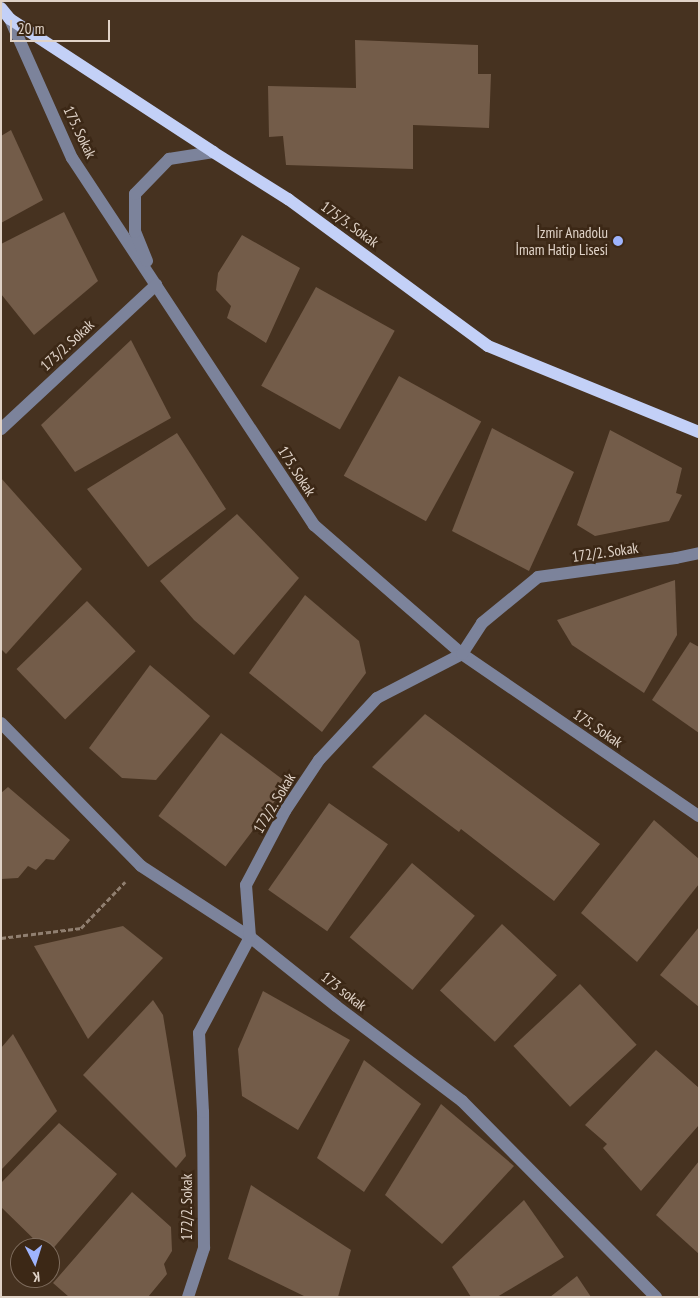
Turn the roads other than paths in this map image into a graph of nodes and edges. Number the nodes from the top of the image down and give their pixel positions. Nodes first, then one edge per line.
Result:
1 (1, 8) edge
2 (10, 19) junction
3 (213, 152) junction
4 (156, 285) junction
5 (1, 429) edge
6 (699, 432) edge
7 (699, 553) edge
8 (462, 654) junction
9 (1, 723) edge
10 (699, 816) edge
11 (250, 937) junction
12 (188, 1297) edge
13 (656, 1297) edge

1 - 2 main road, 175/3. Sokak
2 - 3 main road, 175/3. Sokak
2 - 4 street, 175. Sokak
3 - 4 street
3 - 6 main road, 175/3. Sokak
4 - 5 street, 173/2. Sokak
4 - 8 street, 175. Sokak
7 - 8 street, 172/2. Sokak
8 - 10 street, 175. Sokak
8 - 11 street, 172/2. Sokak
9 - 11 street, 173 sokak
11 - 12 street, 172/2. Sokak
11 - 13 street, 173 sokak

